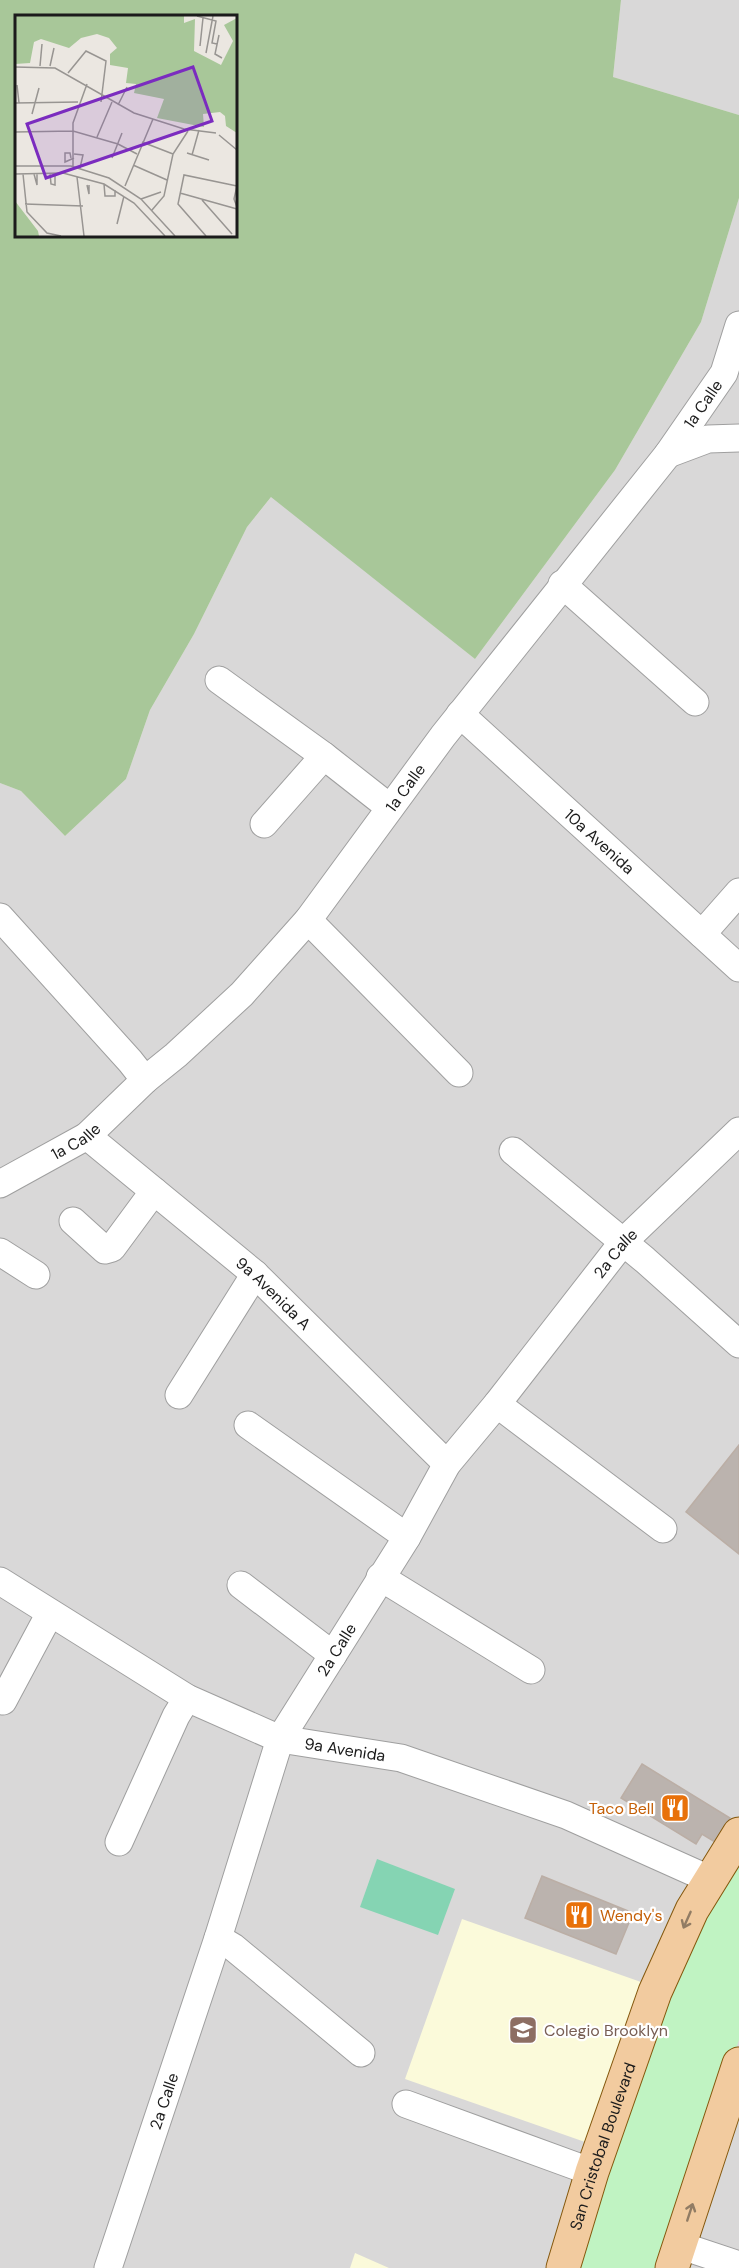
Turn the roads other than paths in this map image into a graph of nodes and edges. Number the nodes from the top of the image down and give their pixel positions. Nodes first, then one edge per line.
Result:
1 (739, 326) edge
2 (739, 438) edge
3 (668, 454) junction
4 (562, 584) junction
5 (219, 680) dead end
6 (695, 702) dead end
7 (460, 714) junction
8 (324, 756) junction
9 (389, 807) junction
10 (264, 824) dead end
11 (739, 892) edge
12 (0, 917) edge
13 (308, 920) junction
14 (702, 934) junction
15 (739, 968) edge
16 (459, 1073) dead end
17 (145, 1080) junction
18 (739, 1131) edge
19 (87, 1136) junction
20 (513, 1151) dead end
21 (0, 1184) edge
22 (154, 1191) junction
23 (73, 1221) dead end
24 (622, 1242) junction
25 (0, 1251) edge
26 (255, 1274) junction
27 (36, 1275) dead end
28 (739, 1344) edge
29 (178, 1395) dead end
30 (498, 1404) junction
31 (248, 1425) dead end
32 (447, 1464) junction
33 (663, 1529) dead end
34 (407, 1537) junction
35 (380, 1577) junction
36 (0, 1581) edge
37 (240, 1585) dead end
38 (50, 1613) junction
39 (333, 1654) junction
40 (531, 1670) dead end
41 (187, 1698) junction
42 (3, 1701) dead end
43 (280, 1739) junction
44 (119, 1842) dead end
45 (736, 1847) edge
46 (711, 1880) junction
47 (218, 1938) junction
48 (361, 2053) dead end
49 (739, 2064) edge
50 (406, 2104) dead end
51 (592, 2172) junction
52 (675, 2256) edge
53 (739, 2265) edge
54 (108, 2268) edge
55 (563, 2268) edge

1 - 3 street, 1a Calle
2 - 3 street
3 - 4 street, 1a Calle
4 - 6 street
4 - 7 street, 1a Calle
5 - 8 street
7 - 9 street, 1a Calle
7 - 14 street, 10a Avenida
8 - 9 street
8 - 10 street
9 - 13 street, 1a Calle
11 - 14 street
12 - 17 street
13 - 16 street
13 - 17 street, 1a Calle
14 - 15 street, 10a Avenida
17 - 19 street, 1a Calle
18 - 24 street, 2a Calle
19 - 21 street, 1a Calle
19 - 22 street, 9a Avenida A
20 - 24 street
22 - 23 street
22 - 26 street, 9a Avenida A
24 - 28 street
24 - 30 street, 2a Calle
25 - 27 street
26 - 29 street
26 - 32 street, 9a Avenida A
30 - 32 street, 2a Calle
30 - 33 street
31 - 34 street
32 - 34 street, 2a Calle
34 - 35 street, 2a Calle
35 - 39 street, 2a Calle
35 - 40 street
36 - 38 street, 9a Avenida
37 - 39 street
38 - 41 street, 9a Avenida
38 - 42 street
39 - 43 street, 2a Calle
41 - 43 street, 9a Avenida
41 - 44 street
43 - 46 street, 9a Avenida
43 - 47 street, 2a Calle
45 - 46 main road, San Cristobal Boulevard
46 -> 51 main road, San Cristobal Boulevard
47 - 48 street
47 - 54 street, 2a Calle
52 -> 49 main road
50 - 51 street
51 - 55 main road, San Cristobal Boulevard
52 - 53 street

